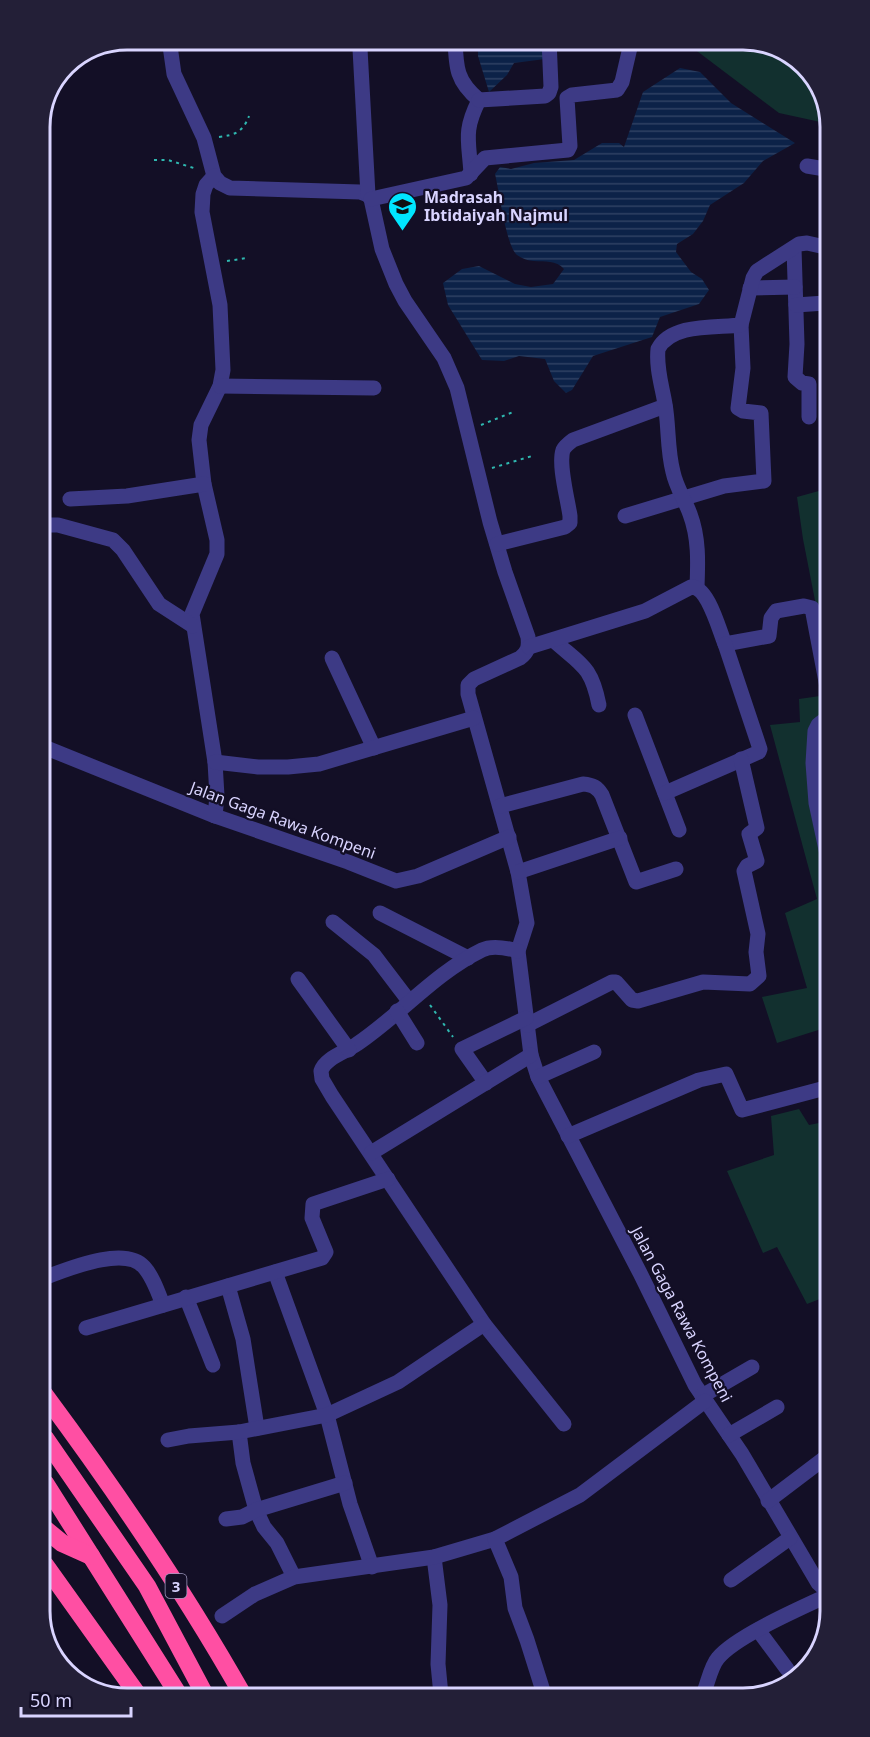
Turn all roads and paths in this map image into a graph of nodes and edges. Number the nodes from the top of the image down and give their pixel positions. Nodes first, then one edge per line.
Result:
1 (171, 50) edge
2 (360, 50) edge
3 (455, 50) edge
4 (549, 50) edge
5 (629, 50) edge
6 (479, 100) junction
7 (249, 116) dead end
8 (204, 138) junction
9 (154, 160) dead end
10 (807, 166) dead end
11 (820, 168) edge
12 (213, 171) junction
13 (471, 174) junction
14 (370, 197) junction
15 (820, 246) edge
16 (794, 248) junction
17 (247, 258) dead end
18 (212, 263) junction
19 (795, 287) junction
20 (750, 288) junction
21 (820, 303) edge
22 (796, 305) junction
23 (741, 326) junction
24 (220, 386) junction
25 (374, 388) dead end
26 (665, 406) junction
27 (513, 412) dead end
28 (809, 417) dead end
29 (467, 430) junction
30 (532, 456) dead end
31 (478, 472) junction
32 (204, 484) junction
33 (682, 498) junction
34 (70, 499) dead end
35 (625, 516) dead end
36 (50, 525) edge
37 (497, 544) junction
38 (697, 587) junction
39 (193, 626) junction
40 (553, 639) junction
41 (725, 644) junction
42 (529, 647) junction
43 (820, 647) edge
44 (332, 658) dead end
45 (599, 705) dead end
46 (635, 715) dead end
47 (474, 718) junction
48 (820, 723) edge
49 (374, 747) junction
50 (50, 751) edge
51 (741, 759) junction
52 (215, 762) junction
53 (665, 793) junction
54 (500, 806) junction
55 (215, 816) junction
56 (820, 822) edge
57 (679, 830) dead end
58 (509, 837) junction
59 (620, 838) junction
60 (676, 869) dead end
61 (518, 872) junction
62 (380, 914) dead end
63 (333, 922) dead end
64 (518, 951) junction
65 (468, 958) junction
66 (298, 979) dead end
67 (409, 1001) junction
68 (527, 1021) junction
69 (417, 1043) dead end
70 (462, 1049) junction
71 (349, 1050) junction
72 (594, 1052) dead end
73 (531, 1055) junction
74 (538, 1077) junction
75 (486, 1083) junction
76 (820, 1089) edge
77 (568, 1136) junction
78 (371, 1153) junction
79 (388, 1179) junction
80 (275, 1272) junction
81 (50, 1276) edge
82 (228, 1286) junction
83 (186, 1297) junction
84 (163, 1305) junction
85 (484, 1324) junction
86 (86, 1328) dead end
87 (213, 1365) dead end
88 (752, 1367) dead end
89 (703, 1399) junction
90 (50, 1401) edge
91 (777, 1407) dead end
92 (327, 1415) junction
93 (564, 1424) dead end
94 (257, 1428) junction
95 (240, 1432) junction
96 (729, 1435) junction
97 (168, 1440) dead end
98 (50, 1445) edge
99 (820, 1462) edge
100 (345, 1483) junction
101 (50, 1491) edge
102 (768, 1501) junction
103 (256, 1510) junction
104 (226, 1519) dead end
105 (50, 1533) edge
106 (790, 1538) junction
107 (495, 1539) junction
108 (91, 1556) junction
109 (434, 1557) junction
110 (372, 1567) junction
111 (50, 1572) edge
112 (294, 1577) junction
113 (731, 1580) dead end
114 (820, 1585) edge
115 (820, 1599) edge
116 (222, 1616) dead end
117 (758, 1630) junction
118 (787, 1669) dead end
119 (132, 1687) edge
120 (174, 1687) edge
121 (201, 1687) edge
122 (238, 1687) edge
123 (440, 1688) edge
124 (542, 1688) edge
125 (705, 1688) edge

1 - 8 street
2 - 14 street
3 - 6 street
4 - 6 street
5 - 13 street
6 - 13 street
7 - 8 path
8 - 12 street
9 - 12 path
10 - 11 street
12 - 14 street
12 - 18 street, Jalan Gaga Rawa Kompeni
13 - 14 street
14 - 29 street
15 - 16 street
16 - 19 street
16 - 20 street
17 - 18 path
18 - 24 street, Jalan Gaga Rawa Kompeni
19 - 20 street
19 - 22 street
20 - 23 street
21 - 22 street
22 - 28 street
23 - 26 street
23 - 33 street
24 - 25 street
24 - 32 street, Jalan Gaga Rawa Kompeni
26 - 33 street
26 - 37 street
27 - 29 path
29 - 31 street
30 - 31 path
31 - 37 street
32 - 34 street
32 - 39 street, Jalan Gaga Rawa Kompeni
33 - 35 street
33 - 38 street
36 - 39 street
37 - 42 street
38 - 40 street, Jalan Gaga Rawa Kompeni
38 - 41 street
39 - 52 street, Jalan Gaga Rawa Kompeni
40 - 42 street, Jalan Gaga Rawa Kompeni
40 - 45 street
41 - 43 street
41 - 51 street
42 - 47 street, Jalan Gaga Rawa Kompeni
44 - 49 street
46 - 53 street
47 - 49 street
47 - 54 street, Jalan Gaga Rawa Kompeni
48 - 56 street
49 - 52 street
50 - 55 street, Jalan Gaga Rawa Kompeni
51 - 53 street
51 - 68 street
52 - 55 street, Jalan Gaga Rawa Kompeni
53 - 57 street
54 - 58 street, Jalan Gaga Rawa Kompeni
54 - 59 street
55 - 58 street, Jalan Gaga Rawa Kompeni
58 - 61 street, Jalan Gaga Rawa Kompeni
59 - 60 street
59 - 61 street
61 - 64 street, Jalan Gaga Rawa Kompeni
62 - 65 street
63 - 67 street
64 - 65 street
64 - 68 street, Jalan Gaga Rawa Kompeni
65 - 67 street
66 - 71 street
67 - 69 street
67 - 70 path
67 - 71 street
68 - 70 street
68 - 73 street, Jalan Gaga Rawa Kompeni
70 - 75 street
71 - 78 street
72 - 74 street
73 - 74 street, Jalan Gaga Rawa Kompeni
73 - 75 street
74 - 77 street, Jalan Gaga Rawa Kompeni
75 - 78 street
76 - 77 street
77 - 89 street, Jalan Gaga Rawa Kompeni
78 - 79 street
79 - 80 street
79 - 85 street
80 - 82 street
80 - 92 street
81 - 84 street
82 - 83 street
82 - 94 street
83 - 84 street
83 - 87 street
84 - 86 street
85 - 92 street
85 - 93 street
88 - 89 street
89 - 96 street, Jalan Gaga Rawa Kompeni
89 - 107 street
90 - 122 highway, 3
91 - 96 street
92 - 94 street
92 - 100 street
94 - 95 street
95 - 97 street
95 - 103 street
96 - 102 street, Jalan Gaga Rawa Kompeni
98 - 121 highway
99 - 102 street
100 - 103 street
100 - 110 street
101 - 108 highway
102 - 106 street, Jalan Gaga Rawa Kompeni
103 - 104 street
103 - 112 street
105 - 108 highway
106 - 113 street
106 - 114 street, Jalan Gaga Rawa Kompeni
107 - 109 street
107 - 124 street
108 - 120 highway
109 - 110 street
109 - 123 street
110 - 112 street
111 - 119 highway
112 - 116 street
115 - 117 street
117 - 118 street
117 - 125 street

